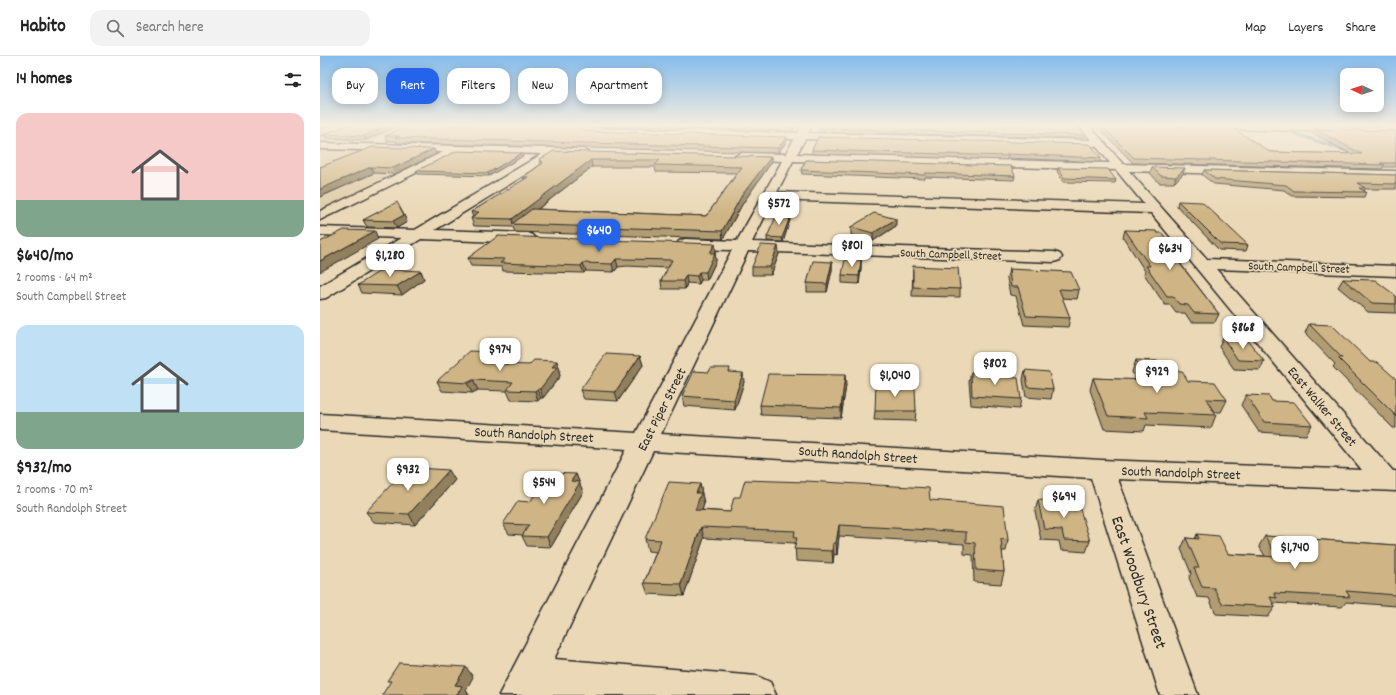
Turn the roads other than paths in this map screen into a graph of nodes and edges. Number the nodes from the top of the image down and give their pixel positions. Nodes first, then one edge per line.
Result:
1 (447, 155) edge
2 (549, 155) edge
3 (791, 155) edge
4 (1110, 155) edge
5 (726, 156) edge
6 (789, 158) junction
7 (1120, 167) junction
8 (1396, 174) edge
9 (768, 196) junction
10 (1156, 209) junction
11 (320, 216) edge
12 (320, 231) edge
13 (419, 234) junction
14 (545, 239) edge
15 (671, 244) edge
16 (742, 246) junction
17 (1054, 258) dead end
18 (1202, 264) junction
19 (1396, 271) edge
20 (320, 294) edge
21 (320, 422) edge
22 (645, 441) junction
23 (1101, 469) junction
24 (1391, 481) edge
25 (523, 685) edge
26 (757, 695) edge
27 (1179, 695) edge

1 - 11 street
2 - 13 street
3 - 6 street, East Piper Street
4 - 7 street, East Walker Street
5 - 6 street
6 - 7 street
6 - 9 street, East Piper Street
7 - 8 street
7 - 10 street, East Walker Street
9 - 10 street
9 - 16 street, East Piper Street
10 - 18 street, East Walker Street
12 - 13 street
13 - 14 street
13 - 20 street
15 - 16 street, South Campbell Street
16 - 17 street, South Campbell Street
16 - 22 street, East Piper Street
18 - 19 street, South Campbell Street
18 - 24 street, East Walker Street
21 - 22 street, South Randolph Street
22 - 23 street, South Randolph Street
22 - 25 street, East Piper Street
23 - 24 street, South Randolph Street
23 - 27 street, East Woodbury Street
25 - 26 street

